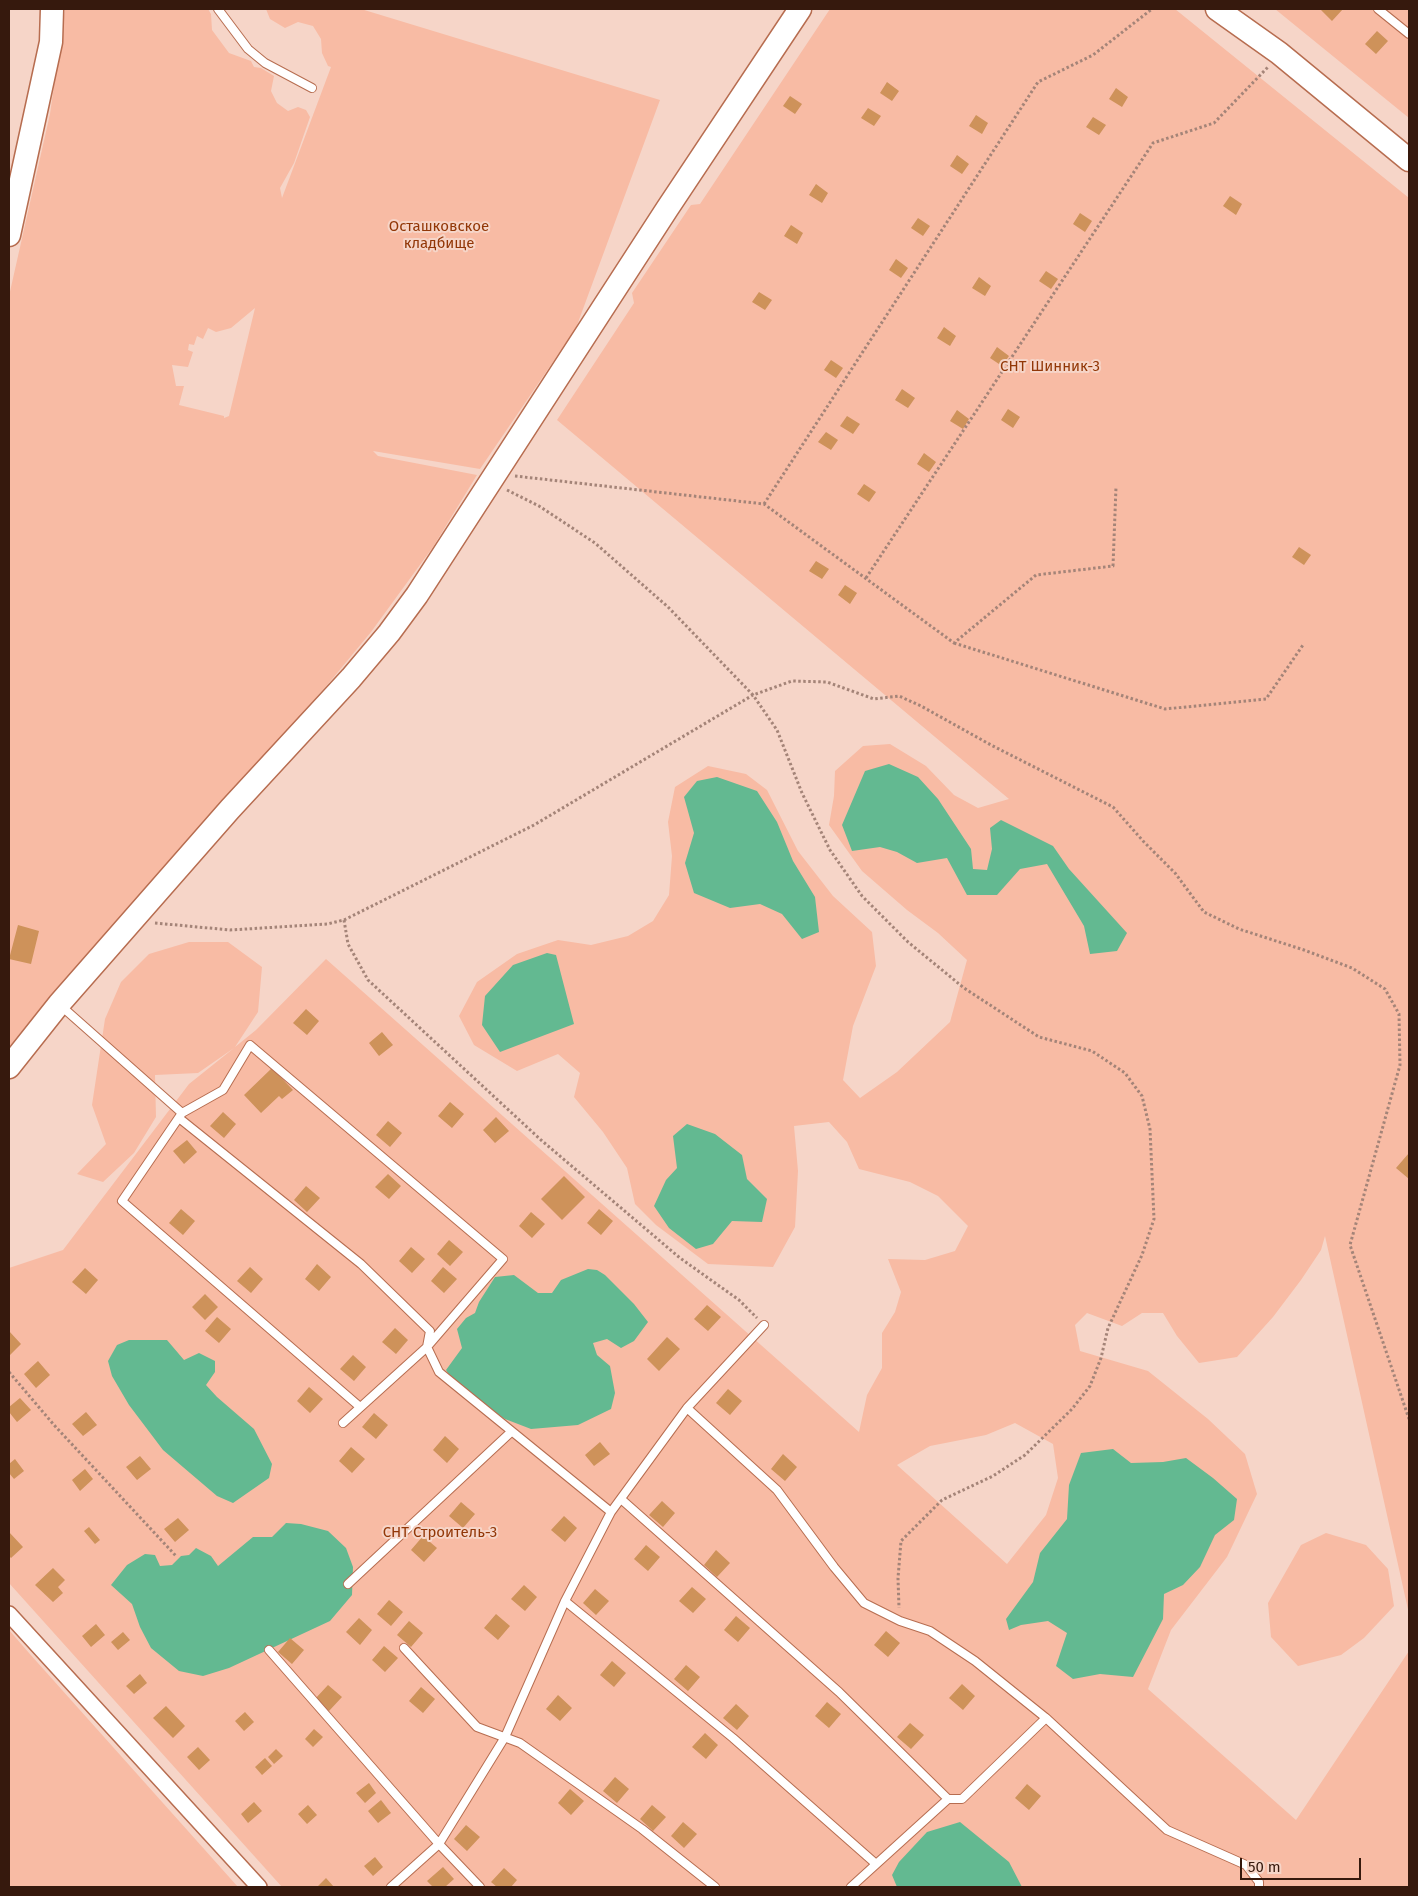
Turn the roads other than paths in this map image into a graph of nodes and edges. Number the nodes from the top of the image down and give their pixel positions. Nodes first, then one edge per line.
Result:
1 (52, 9) edge
2 (218, 9) edge
3 (800, 9) edge
4 (1216, 9) edge
5 (1378, 9) edge
6 (1409, 34) edge
7 (312, 88) dead end
8 (1409, 160) edge
9 (9, 235) edge
10 (59, 1004) junction
11 (9, 1067) edge
12 (181, 1115) junction
13 (764, 1324) road end
14 (427, 1347) junction
15 (360, 1407) junction
16 (687, 1408) junction
17 (343, 1423) dead end
18 (511, 1432) junction
19 (621, 1499) junction
20 (611, 1512) junction
21 (348, 1584) dead end
22 (566, 1601) junction
23 (9, 1614) edge
24 (404, 1648) dead end
25 (269, 1650) dead end
26 (1046, 1718) junction
27 (506, 1737) junction
28 (948, 1799) junction
29 (440, 1844) junction
30 (876, 1864) junction
31 (259, 1887) edge
32 (391, 1887) edge
33 (480, 1887) edge
34 (715, 1887) edge
35 (850, 1887) edge
36 (1259, 1887) edge

1 - 9 street
2 - 7 lane
3 - 10 street
4 - 8 street
5 - 6 lane
10 - 11 street
10 - 12 lane
12 - 14 lane
12 - 14 lane
12 - 15 lane
13 - 16 lane
14 - 15 lane
14 - 18 lane
15 - 17 lane
16 - 19 lane
16 - 26 lane
18 - 20 lane
18 - 21 lane
19 - 20 lane
19 - 28 lane
20 - 22 lane
22 - 27 lane
22 - 30 lane
23 - 31 street
24 - 27 lane
25 - 29 lane
26 - 28 lane
26 - 36 lane
27 - 29 lane
27 - 34 lane
28 - 30 lane
29 - 32 lane
29 - 33 lane
30 - 35 lane

